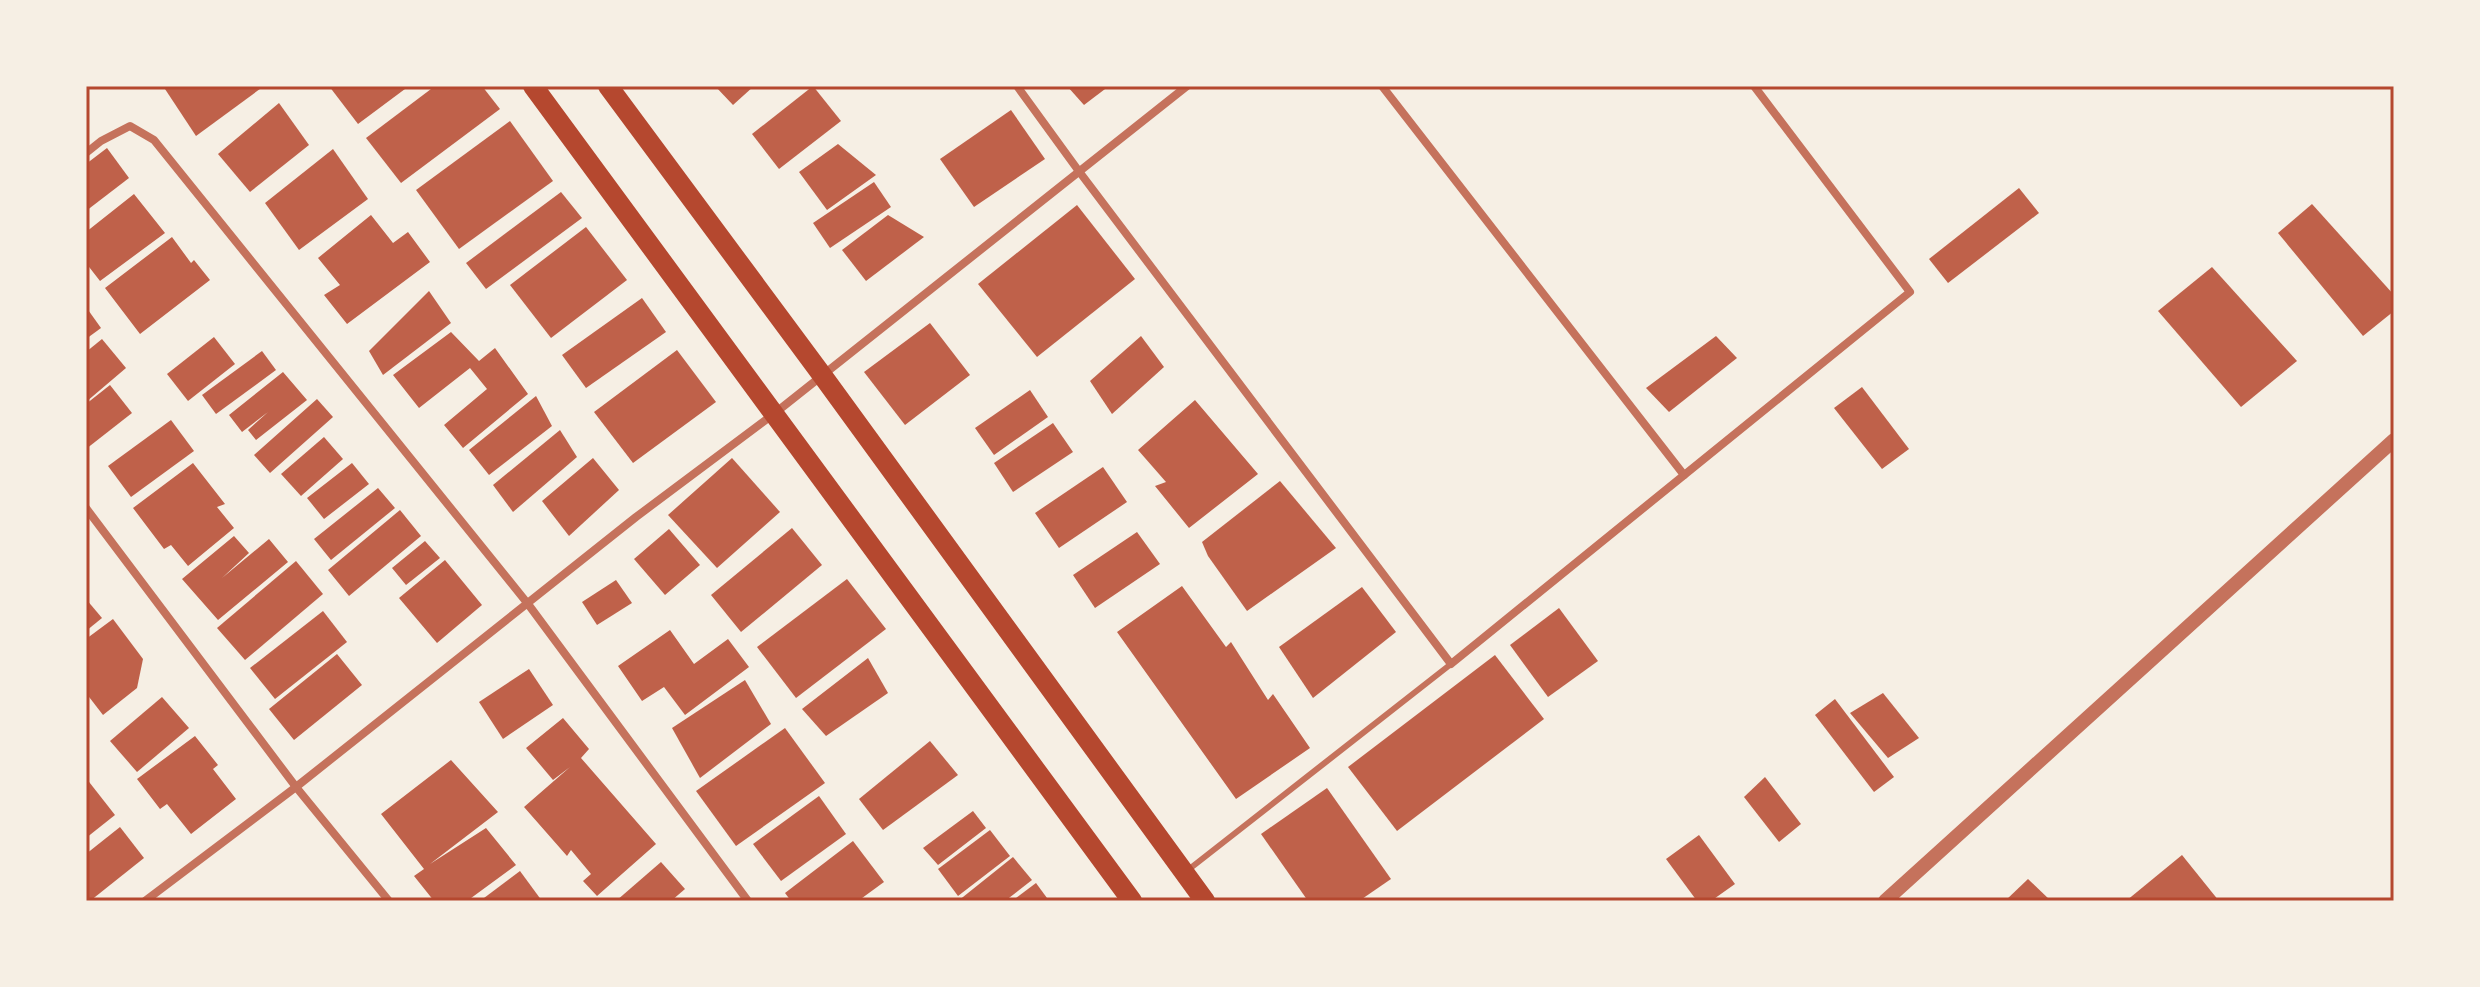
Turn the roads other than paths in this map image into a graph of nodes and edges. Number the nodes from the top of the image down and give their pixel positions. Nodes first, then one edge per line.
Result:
1 (533, 86) edge
2 (608, 86) edge
3 (1017, 86) edge
4 (1187, 86) edge
5 (1382, 86) edge
6 (1754, 86) edge
7 (86, 153) edge
8 (1078, 170) junction
9 (822, 375) junction
10 (775, 413) junction
11 (2394, 440) edge
12 (1684, 475) junction
13 (86, 508) edge
14 (528, 604) junction
15 (1451, 664) junction
16 (296, 787) junction
17 (1186, 873) junction
18 (145, 901) edge
19 (389, 901) edge
20 (748, 901) edge
21 (1132, 901) edge
22 (1205, 901) edge
23 (1885, 901) edge

1 - 10 main road
2 - 9 main road
3 - 8 street
4 - 8 street
5 - 12 street
6 - 12 street
7 - 14 street
8 - 9 street
8 - 15 street
9 - 10 street
9 - 17 main road
10 - 14 street
10 - 21 main road
11 - 23 street
12 - 15 street
13 - 16 street
14 - 16 street
14 - 20 street
15 - 17 lane
16 - 18 street
16 - 19 street
17 - 22 main road

